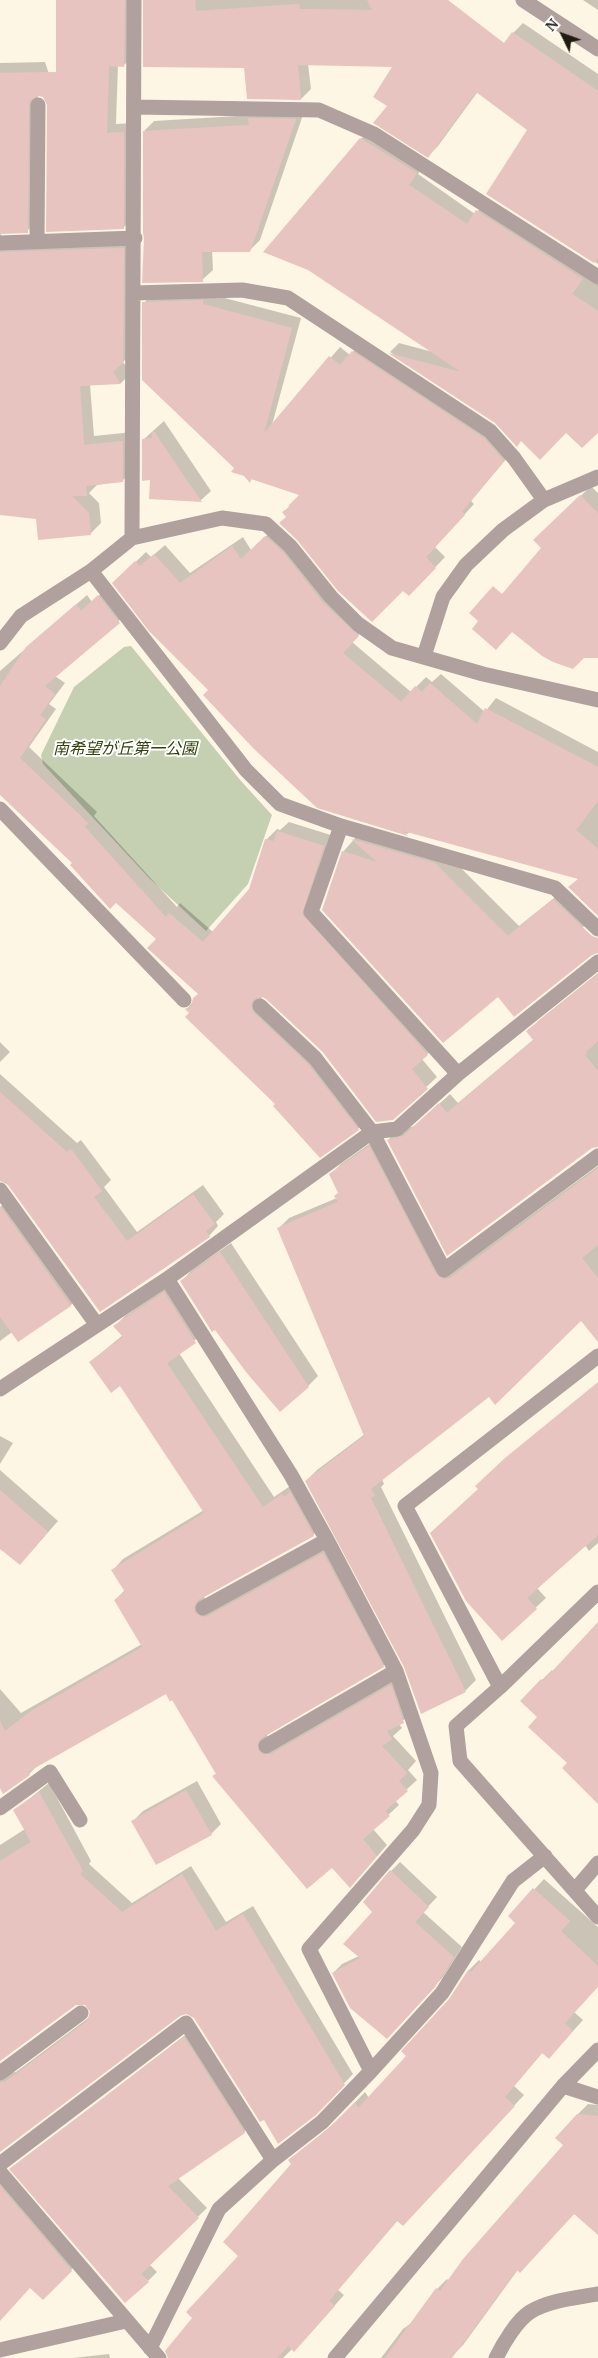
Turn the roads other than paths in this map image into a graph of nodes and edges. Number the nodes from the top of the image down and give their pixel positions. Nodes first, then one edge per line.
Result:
1 (134, 0) edge
2 (523, 0) edge
3 (598, 49) edge
4 (38, 105) dead end
5 (135, 107) junction
6 (135, 238) junction
7 (37, 242) junction
8 (0, 243) edge
9 (598, 277) edge
10 (134, 293) junction
11 (598, 477) edge
12 (544, 500) junction
13 (132, 538) junction
14 (91, 572) junction
15 (0, 643) edge
16 (424, 656) junction
17 (598, 700) edge
18 (0, 809) edge
19 (341, 826) junction
20 (598, 929) edge
21 (598, 962) edge
22 (184, 1000) dead end
23 (260, 1006) dead end
24 (458, 1074) junction
25 (372, 1132) junction
26 (598, 1156) edge
27 (0, 1190) edge
28 (167, 1279) junction
29 (97, 1325) junction
30 (598, 1356) edge
31 (0, 1389) edge
32 (327, 1540) junction
33 (598, 1592) edge
34 (203, 1608) dead end
35 (396, 1671) junction
36 (500, 1687) junction
37 (266, 1746) dead end
38 (0, 1808) edge
39 (80, 1820) dead end
40 (546, 1856) junction
41 (598, 1863) edge
42 (575, 1890) junction
43 (598, 1917) edge
44 (81, 2013) dead end
45 (598, 2050) edge
46 (371, 2071) junction
47 (0, 2073) edge
48 (563, 2086) junction
49 (598, 2097) edge
50 (273, 2160) junction
51 (0, 2164) edge
52 (0, 2172) edge
53 (598, 2294) edge
54 (126, 2321) junction
55 (0, 2350) edge
56 (154, 2353) edge
57 (335, 2358) edge
58 (496, 2358) edge

1 - 5 street
2 - 3 street
4 - 7 street
5 - 6 street
5 - 9 street
6 - 7 street
6 - 10 street
7 - 8 street
10 - 12 street
10 - 13 street
11 - 12 street
12 - 16 street
13 - 14 street
13 - 16 street
14 - 15 street
14 - 19 street
16 - 17 street
18 - 22 street
19 - 20 street
19 - 24 street
21 - 24 street
23 - 25 street
24 - 25 street
25 - 26 street
25 - 28 street
27 - 29 street
28 - 29 street
28 - 32 street
29 - 31 street
30 - 36 street
32 - 34 street
32 - 35 street
33 - 36 street
35 - 37 street
35 - 46 street
36 - 40 street
38 - 39 street
40 - 42 street
40 - 46 street
41 - 42 street
42 - 43 street
44 - 47 street
45 - 48 street
46 - 50 street
48 - 49 street
48 - 57 street
50 - 51 street
50 - 56 street
52 - 54 street
53 - 58 street
54 - 55 street
54 - 56 street

